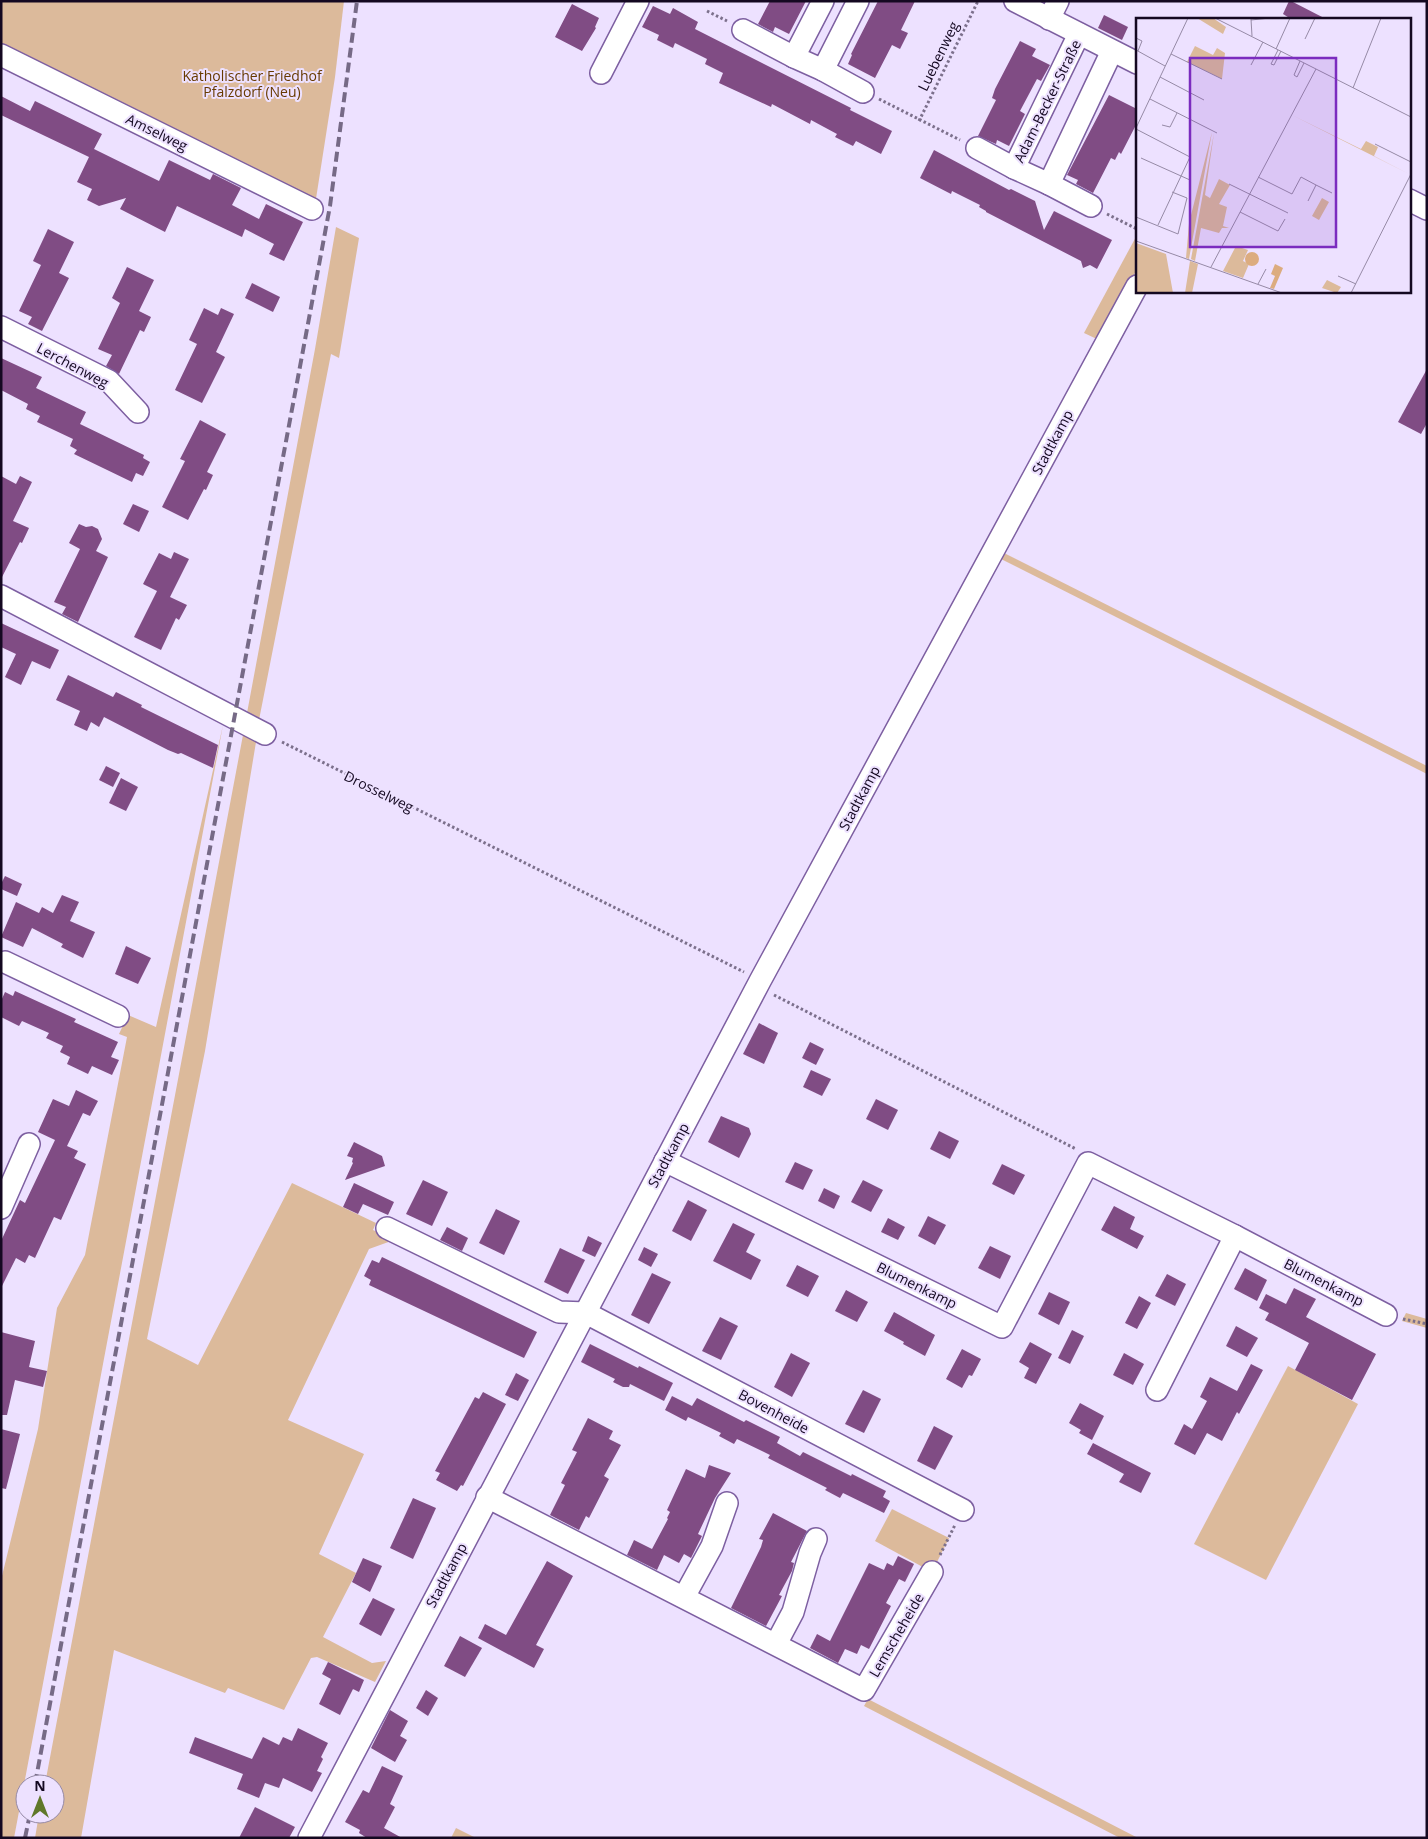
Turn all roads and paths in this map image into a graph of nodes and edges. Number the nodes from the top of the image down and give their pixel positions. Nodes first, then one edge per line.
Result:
1 (638, 1) edge
2 (823, 1) edge
3 (858, 1) edge
4 (978, 1) edge
5 (1014, 1) edge
6 (1054, 10) edge
7 (743, 30) dead end
8 (1080, 34) junction
9 (1112, 51) junction
10 (1, 55) edge
11 (794, 57) junction
12 (1136, 63) edge
13 (822, 70) junction
14 (601, 72) dead end
15 (863, 92) joint
16 (919, 120) junction
17 (977, 148) joint
18 (1014, 168) junction
19 (1049, 184) junction
20 (1410, 200) edge
21 (1091, 206) joint
22 (312, 209) dead end
23 (1427, 209) edge
24 (1136, 228) edge
25 (1136, 288) edge
26 (1, 327) edge
27 (138, 412) dead end
28 (1, 596) edge
29 (265, 734) joint
30 (3, 964) edge
31 (760, 981) junction
32 (118, 1016) dead end
33 (29, 1144) dead end
34 (665, 1161) junction
35 (1088, 1163) junction
36 (4, 1195) edge
37 (386, 1228) dead end
38 (1235, 1236) junction
39 (586, 1313) junction
40 (1386, 1315) dead end
41 (1157, 1390) dead end
42 (487, 1497) junction
43 (727, 1503) dead end
44 (963, 1510) joint
45 (816, 1539) dead end
46 (932, 1572) joint
47 (684, 1597) junction
48 (776, 1644) junction
49 (309, 1838) edge

1 - 14 street
2 - 11 street
3 - 13 street
4 - 16 path, Luebenweg
5 - 6 street
6 - 8 street
7 - 11 street
8 - 9 street
8 - 18 street, Adam-Becker-Straße
9 - 12 street
9 - 19 street
10 - 22 street, Amselweg
11 - 13 street
13 - 15 street
15 - 16 path
16 - 17 path
17 - 18 street, Adam-Becker-Straße
18 - 19 street, Adam-Becker-Straße
19 - 21 street, Adam-Becker-Straße
20 - 23 street
21 - 24 path
25 - 31 street, Stadtkamp
26 - 27 street, Lerchenweg
28 - 29 street
29 - 31 path, Drosselweg
30 - 32 street
31 - 34 street, Stadtkamp
31 - 35 path
33 - 36 street
34 - 35 street, Blumenkamp
34 - 39 street, Stadtkamp
35 - 38 street, Blumenkamp
37 - 39 street
38 - 40 street, Blumenkamp
38 - 41 street
39 - 42 street, Stadtkamp
39 - 44 street, Bovenheide
42 - 47 street, Lemscheheide
42 - 49 street, Stadtkamp
43 - 47 street
44 - 46 path
45 - 48 street
46 - 48 street, Lemscheheide
47 - 48 street, Lemscheheide

